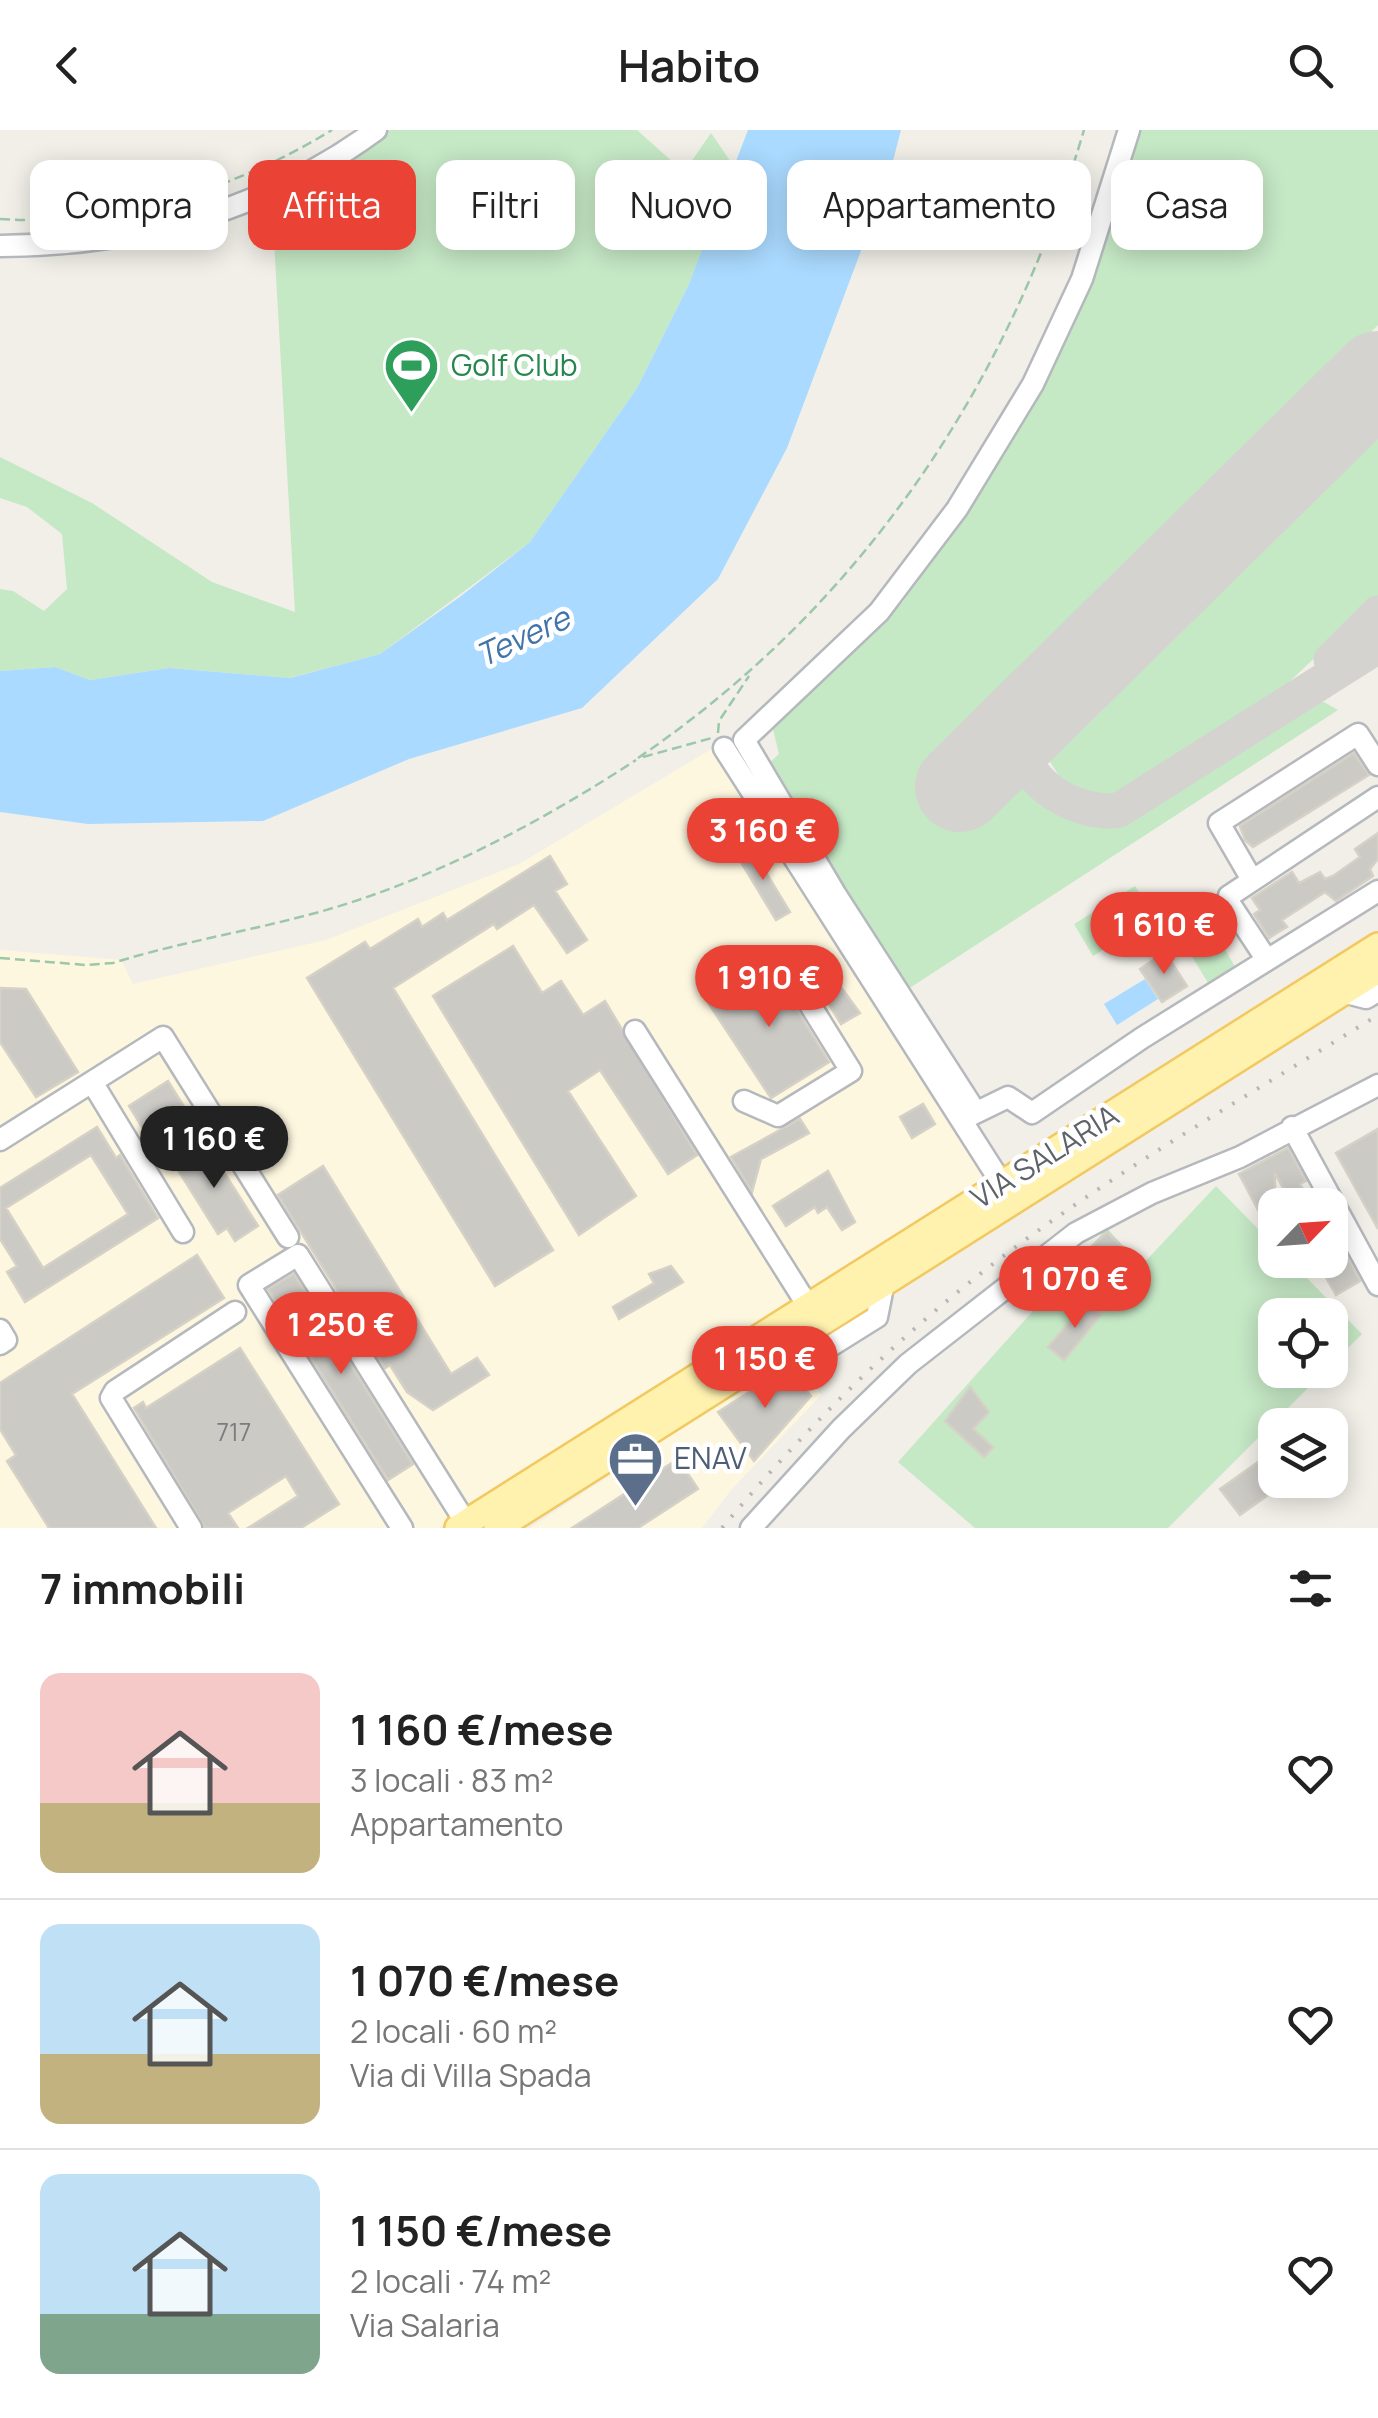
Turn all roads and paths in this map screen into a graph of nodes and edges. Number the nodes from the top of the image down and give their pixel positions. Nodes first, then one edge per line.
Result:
1 (332, 130) edge
2 (376, 130) edge
3 (1084, 130) edge
4 (1129, 130) edge
5 (0, 219) edge
6 (0, 246) edge
7 (753, 670) junction
8 (724, 748) junction
9 (638, 758) junction
10 (1378, 765) edge
11 (1378, 797) edge
12 (1251, 878) junction
13 (1378, 892) edge
14 (1378, 946) edge
15 (0, 958) edge
16 (1267, 960) junction
17 (786, 966) dead end
18 (1378, 970) edge
19 (1378, 990) edge
20 (1343, 992) junction
21 (635, 1031) dead end
22 (92, 1082) junction
23 (1378, 1085) edge
24 (744, 1102) dead end
25 (968, 1116) junction
26 (1292, 1127) junction
27 (0, 1140) edge
28 (1002, 1184) junction
29 (183, 1232) dead end
30 (288, 1237) dead end
31 (1378, 1285) edge
32 (808, 1306) junction
33 (235, 1312) dead end
34 (0, 1330) edge
35 (0, 1344) edge
36 (462, 1526) edge
37 (191, 1528) edge
38 (402, 1528) edge
39 (497, 1528) edge
40 (750, 1528) edge

1 - 5 path
2 - 6 street
3 - 7 path
4 - 25 street
7 - 8 path
7 - 9 path
8 - 9 path
8 - 25 street
9 - 15 path
10 - 12 street
11 - 12 street
12 - 16 street
13 - 16 street
14 - 28 main road, VIA SALARIA
16 - 25 street
17 - 24 street
18 - 20 main road, VIA SALARIA
19 - 20 street
20 - 39 main road, VIA SALARIA
21 - 32 street
22 - 27 street
22 - 29 street
22 - 30 street
23 - 26 street
25 - 28 street
26 - 31 street
26 - 40 street
28 - 32 main road, VIA SALARIA
32 - 36 main road, VIA SALARIA
33 - 37 street
34 - 35 street
36 - 38 street

